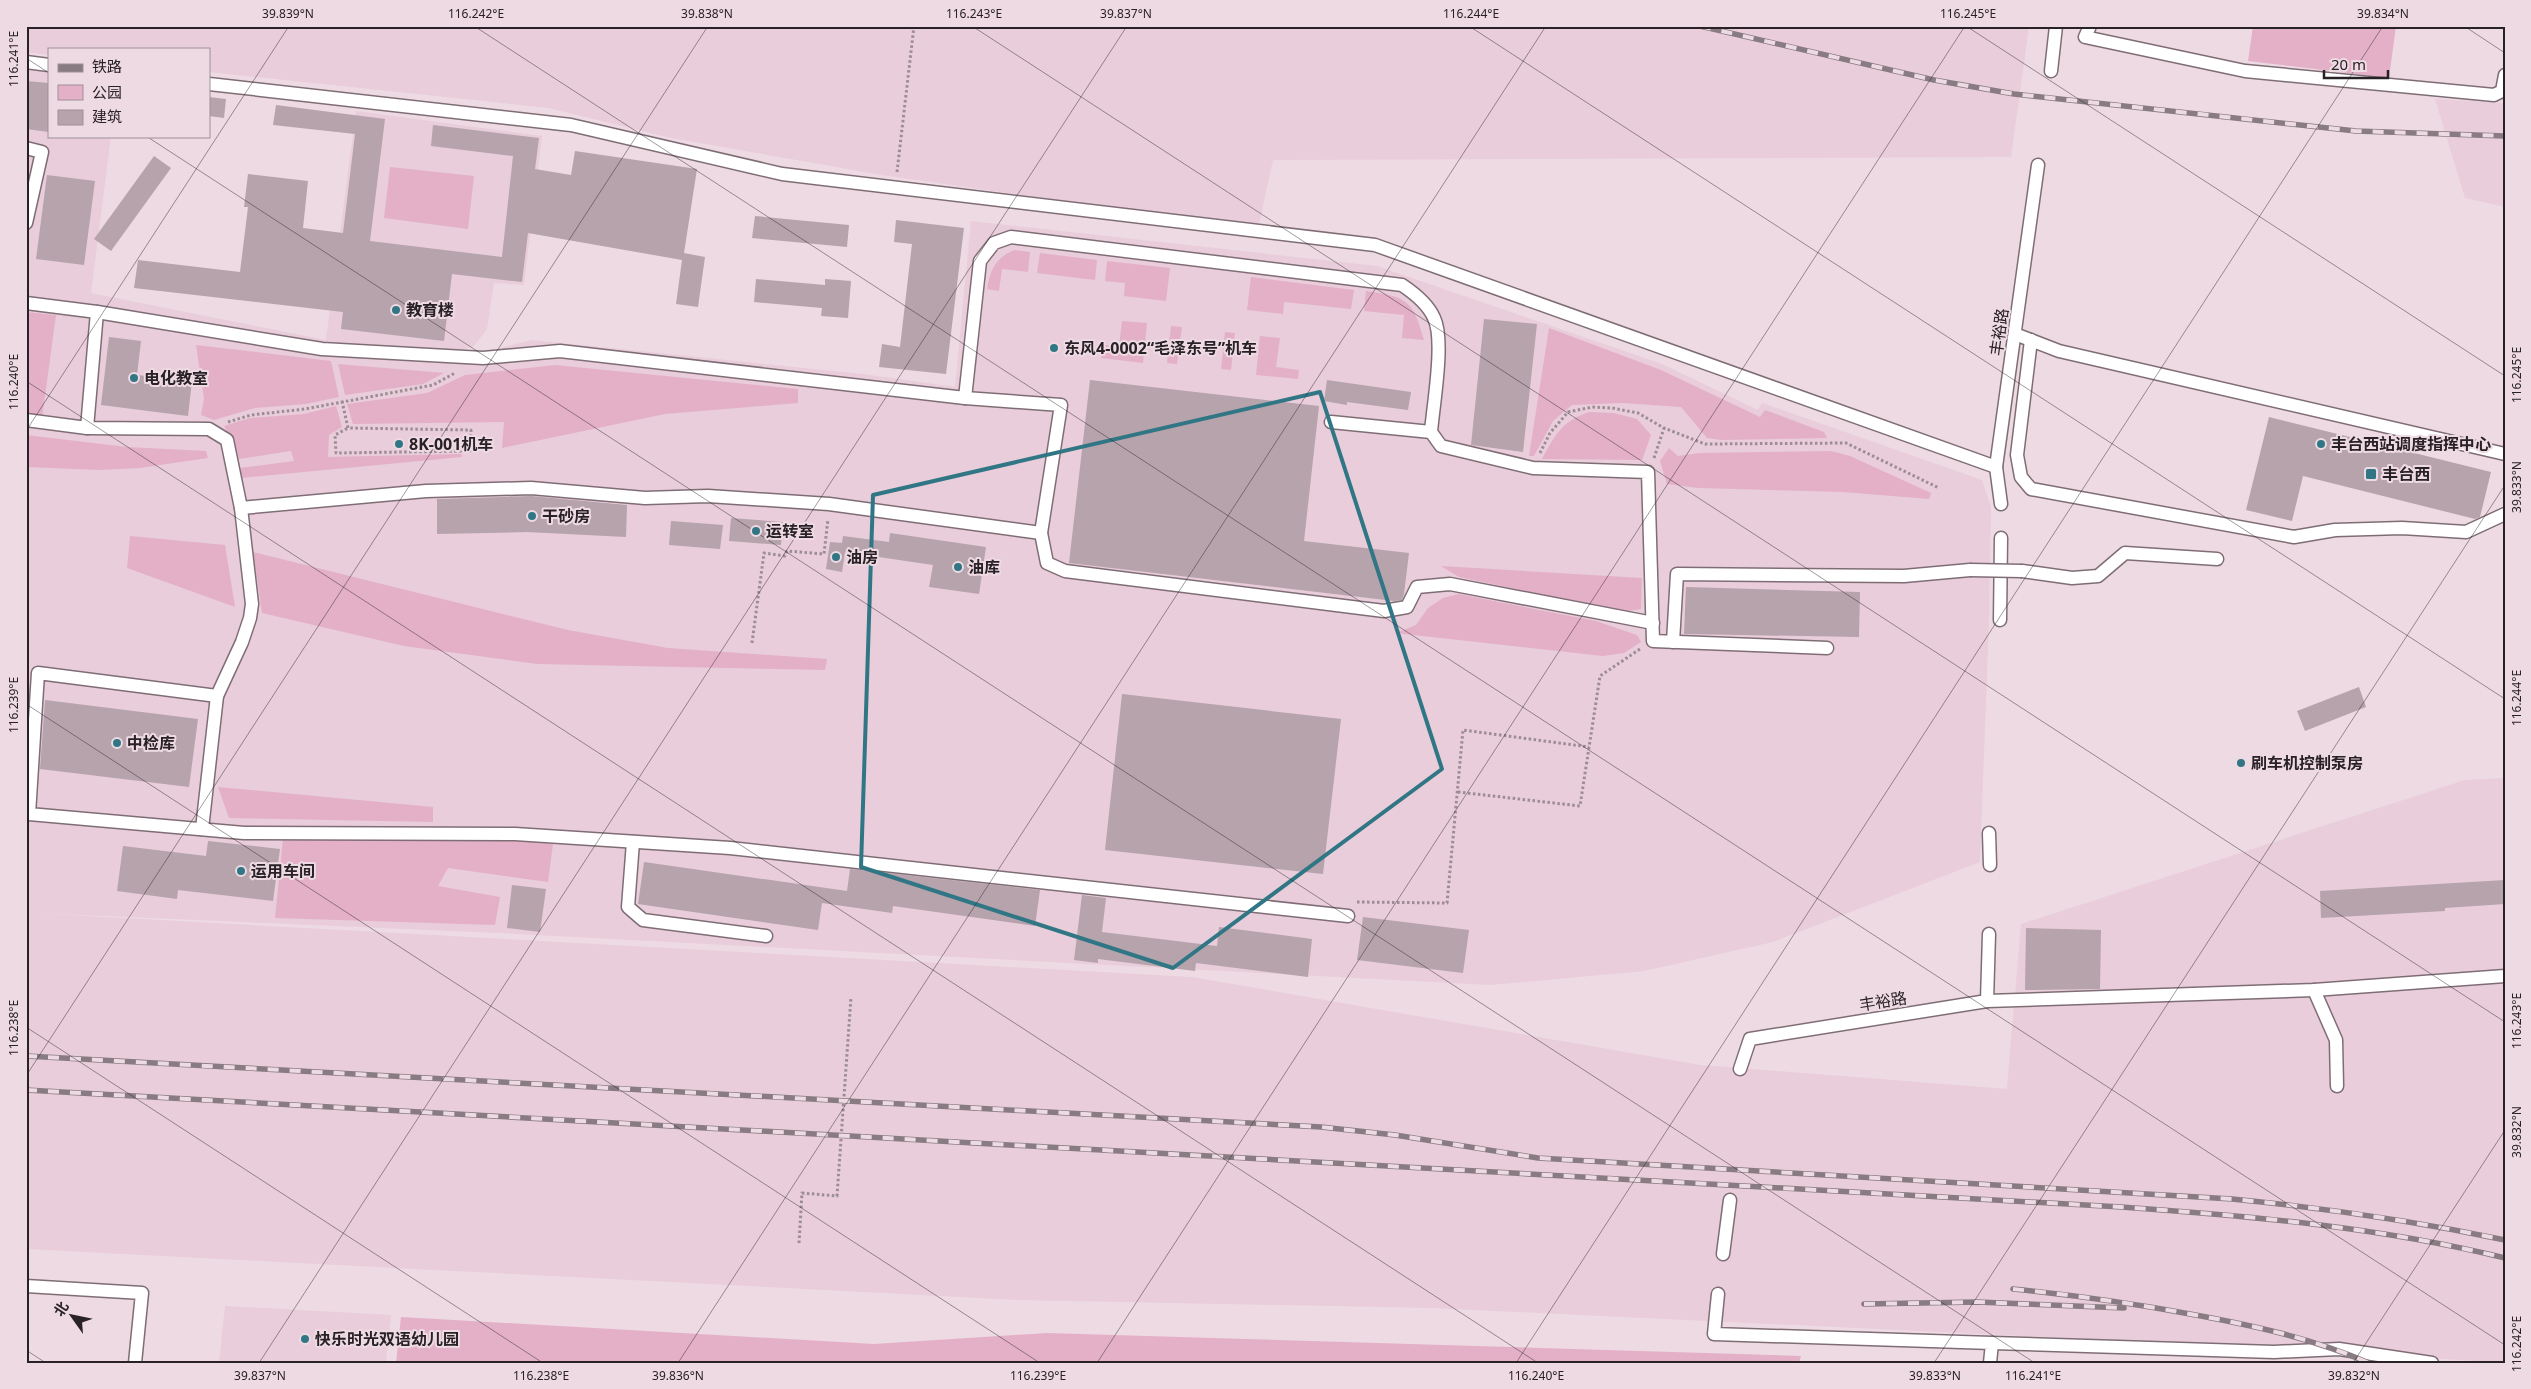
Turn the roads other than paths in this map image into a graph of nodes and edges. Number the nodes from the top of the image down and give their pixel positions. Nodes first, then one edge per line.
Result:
1 (2056, 26) edge
2 (2090, 26) edge
3 (26, 62) edge
4 (48, 65) edge
5 (2051, 71) dead end
6 (2505, 75) edge
7 (210, 84) edge
8 (26, 148) edge
9 (2038, 165) dead end
10 (26, 224) edge
11 (26, 303) edge
12 (97, 312) junction
13 (2015, 334) junction
14 (2032, 340) junction
15 (965, 398) junction
16 (26, 420) edge
17 (1331, 422) dead end
18 (87, 428) junction
19 (1430, 432) junction
20 (2505, 454) edge
21 (1996, 467) junction
22 (2001, 504) dead end
23 (242, 508) junction
24 (2505, 514) edge
25 (1041, 533) junction
26 (2001, 538) dead end
27 (2217, 559) dead end
28 (2000, 620) dead end
29 (1653, 623) junction
30 (1673, 642) junction
31 (1828, 648) dead end
32 (217, 696) junction
33 (202, 829) junction
34 (1989, 833) dead end
35 (633, 842) junction
36 (1990, 864) dead end
37 (1348, 916) dead end
38 (1988, 934) dead end
39 (766, 936) dead end
40 (2505, 976) edge
41 (2314, 990) junction
42 (1987, 1001) junction
43 (1740, 1069) dead end
44 (2337, 1086) dead end
45 (1730, 1200) dead end
46 (1724, 1254) dead end
47 (26, 1286) edge
48 (1718, 1294) dead end
49 (1992, 1343) junction
50 (135, 1363) edge
51 (1990, 1363) edge
52 (2432, 1363) edge

1 - 5 lane
2 - 6 lane
3 - 4 lane
7 - 21 lane
8 - 10 lane
9 - 13 lane, 丰裕路
11 - 12 lane
12 - 15 lane
12 - 18 lane
13 - 14 lane
13 - 21 lane, 丰裕路
14 - 20 lane
14 - 24 lane
15 - 19 lane
15 - 25 lane
16 - 18 lane
17 - 19 lane
18 - 23 lane
19 - 29 lane
21 - 22 lane, 丰裕路
23 - 25 lane
23 - 32 lane
25 - 29 lane
26 - 28 lane
27 - 30 lane, bridge
29 - 30 lane
30 - 31 lane
32 - 33 lane
32 - 33 lane
33 - 35 lane
34 - 36 lane
35 - 37 lane
35 - 39 lane
38 - 42 lane
40 - 41 lane
41 - 42 lane
41 - 44 lane
42 - 43 lane, 丰裕路
45 - 46 lane
47 - 50 lane
48 - 49 lane
49 - 51 lane
49 - 52 lane

